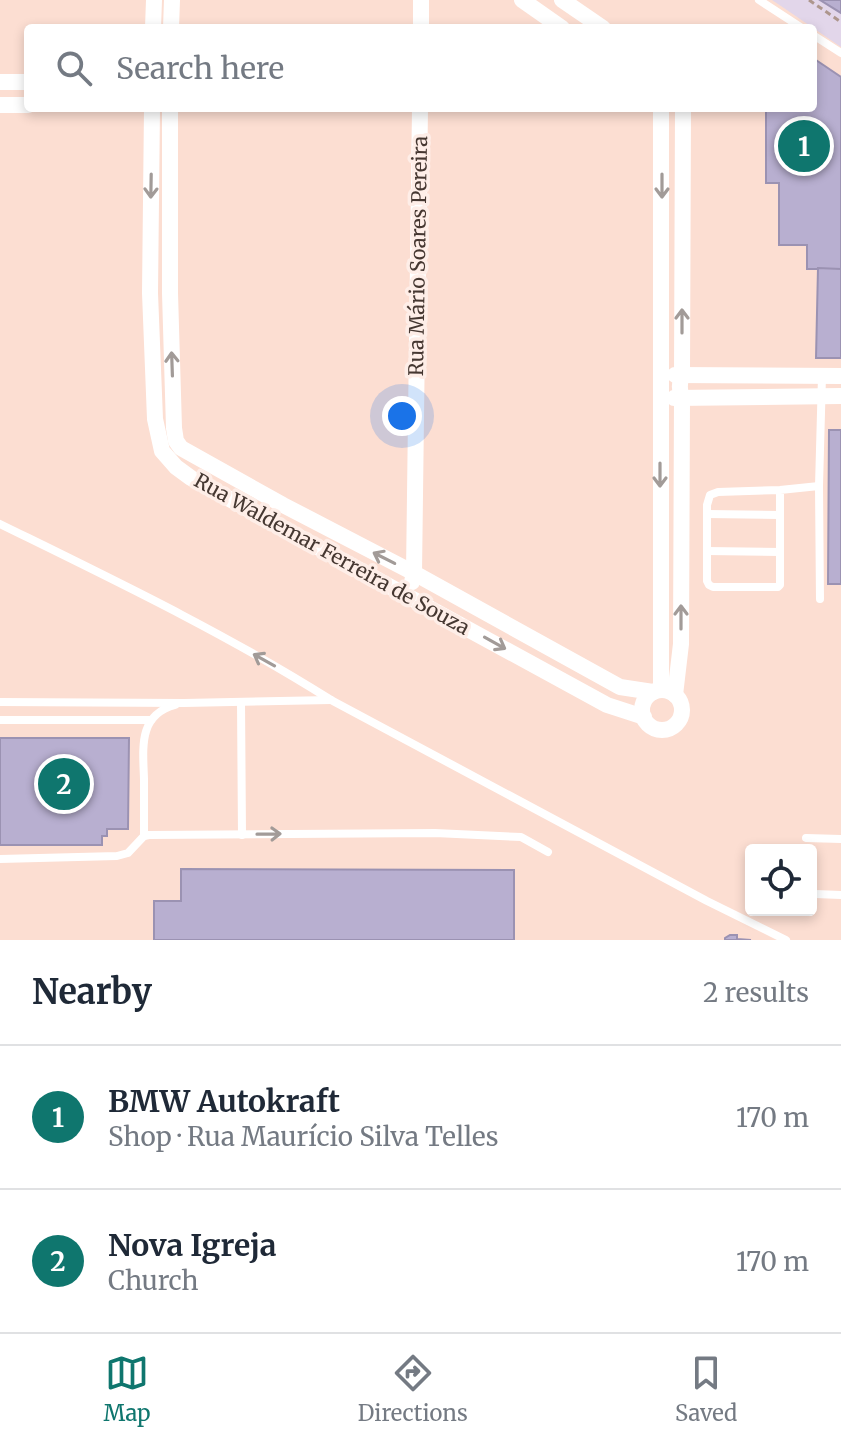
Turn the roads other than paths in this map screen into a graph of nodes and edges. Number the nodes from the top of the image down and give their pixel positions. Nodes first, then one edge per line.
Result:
1 (154, 0) edge
2 (172, 0) edge
3 (421, 0) edge
4 (522, 0) edge
5 (562, 0) edge
6 (759, 0) edge
7 (153, 24) edge
8 (171, 24) edge
9 (421, 24) edge
10 (556, 24) edge
11 (597, 24) edge
12 (796, 24) edge
13 (817, 38) edge
14 (841, 53) edge
15 (0, 82) edge
16 (24, 82) edge
17 (0, 105) edge
18 (24, 105) edge
19 (152, 112) edge
20 (170, 112) edge
21 (420, 112) edge
22 (661, 112) edge
23 (683, 112) edge
24 (662, 233) junction
25 (682, 233) junction
26 (150, 293) junction
27 (170, 293) junction
28 (682, 375) junction
29 (660, 376) junction
30 (822, 376) junction
31 (841, 376) edge
32 (822, 396) junction
33 (841, 396) edge
34 (660, 397) junction
35 (682, 398) junction
36 (169, 446) junction
37 (819, 486) junction
38 (780, 490) junction
39 (283, 505) junction
40 (707, 514) junction
41 (780, 515) junction
42 (274, 523) junction
43 (0, 524) edge
44 (660, 536) junction
45 (681, 536) junction
46 (707, 551) junction
47 (780, 552) junction
48 (414, 573) junction
49 (409, 596) junction
50 (820, 599) dead end
51 (663, 692) junction
52 (331, 700) junction
53 (0, 702) edge
54 (241, 702) junction
55 (184, 703) junction
56 (644, 717) junction
57 (0, 720) edge
58 (151, 720) junction
59 (242, 835) junction
60 (144, 836) junction
61 (806, 838) dead end
62 (841, 839) edge
63 (548, 852) dead end
64 (0, 859) edge
65 (817, 894) edge
66 (841, 895) edge
67 (786, 940) edge

1 - 7 street
2 - 8 street
3 - 9 street
4 - 10 street
5 - 11 street
6 - 12 lane
13 - 14 lane
15 - 16 street
17 - 18 street
19 -> 26 street
20 - 27 street
21 - 48 street, Rua Mário Soares Pereira
22 -> 24 street, Rua Waldemar Ferreira de Souza
23 - 25 street, Rua Waldemar Ferreira de Souza
24 - 25 street
24 - 29 street, Rua Waldemar Ferreira de Souza
28 -> 25 street, Rua Waldemar Ferreira de Souza
26 - 27 street
26 - 36 street
36 -> 27 street
28 - 29 street
28 - 30 street
28 - 35 street, Rua Waldemar Ferreira de Souza
29 - 34 street, Rua Waldemar Ferreira de Souza
30 - 31 street
30 - 32 lane
32 - 33 street
32 - 35 street
32 - 37 lane
34 - 35 street
34 -> 44 street, Rua Waldemar Ferreira de Souza
35 - 45 street, Rua Waldemar Ferreira de Souza
36 - 39 street, Rua Waldemar Ferreira de Souza
36 - 42 street, Rua Waldemar Ferreira de Souza
37 - 38 lane
37 - 50 lane
38 - 40 lane
38 - 41 lane
39 - 42 street
48 -> 39 street, Rua Waldemar Ferreira de Souza
40 - 41 lane
40 - 46 lane
41 - 47 lane
42 - 49 street, Rua Waldemar Ferreira de Souza
52 -> 43 lane
44 - 45 street
44 - 51 street, Rua Waldemar Ferreira de Souza
51 -> 45 street, Rua Waldemar Ferreira de Souza
46 - 47 lane
46 - 47 lane
48 - 49 street, Rua Mário Soares Pereira
48 - 51 street, Rua Waldemar Ferreira de Souza
49 -> 56 street, Rua Waldemar Ferreira de Souza
51 - 56 street, Rua Waldemar Ferreira de Souza
51 - 56 street, Rua Waldemar Ferreira de Souza
52 - 54 lane
52 - 67 lane
53 - 55 lane
54 - 55 lane
54 - 59 lane
55 - 58 lane
57 - 58 lane
58 - 60 lane
59 - 60 lane
59 -> 63 lane
60 - 64 lane
61 - 62 lane
65 - 66 lane

